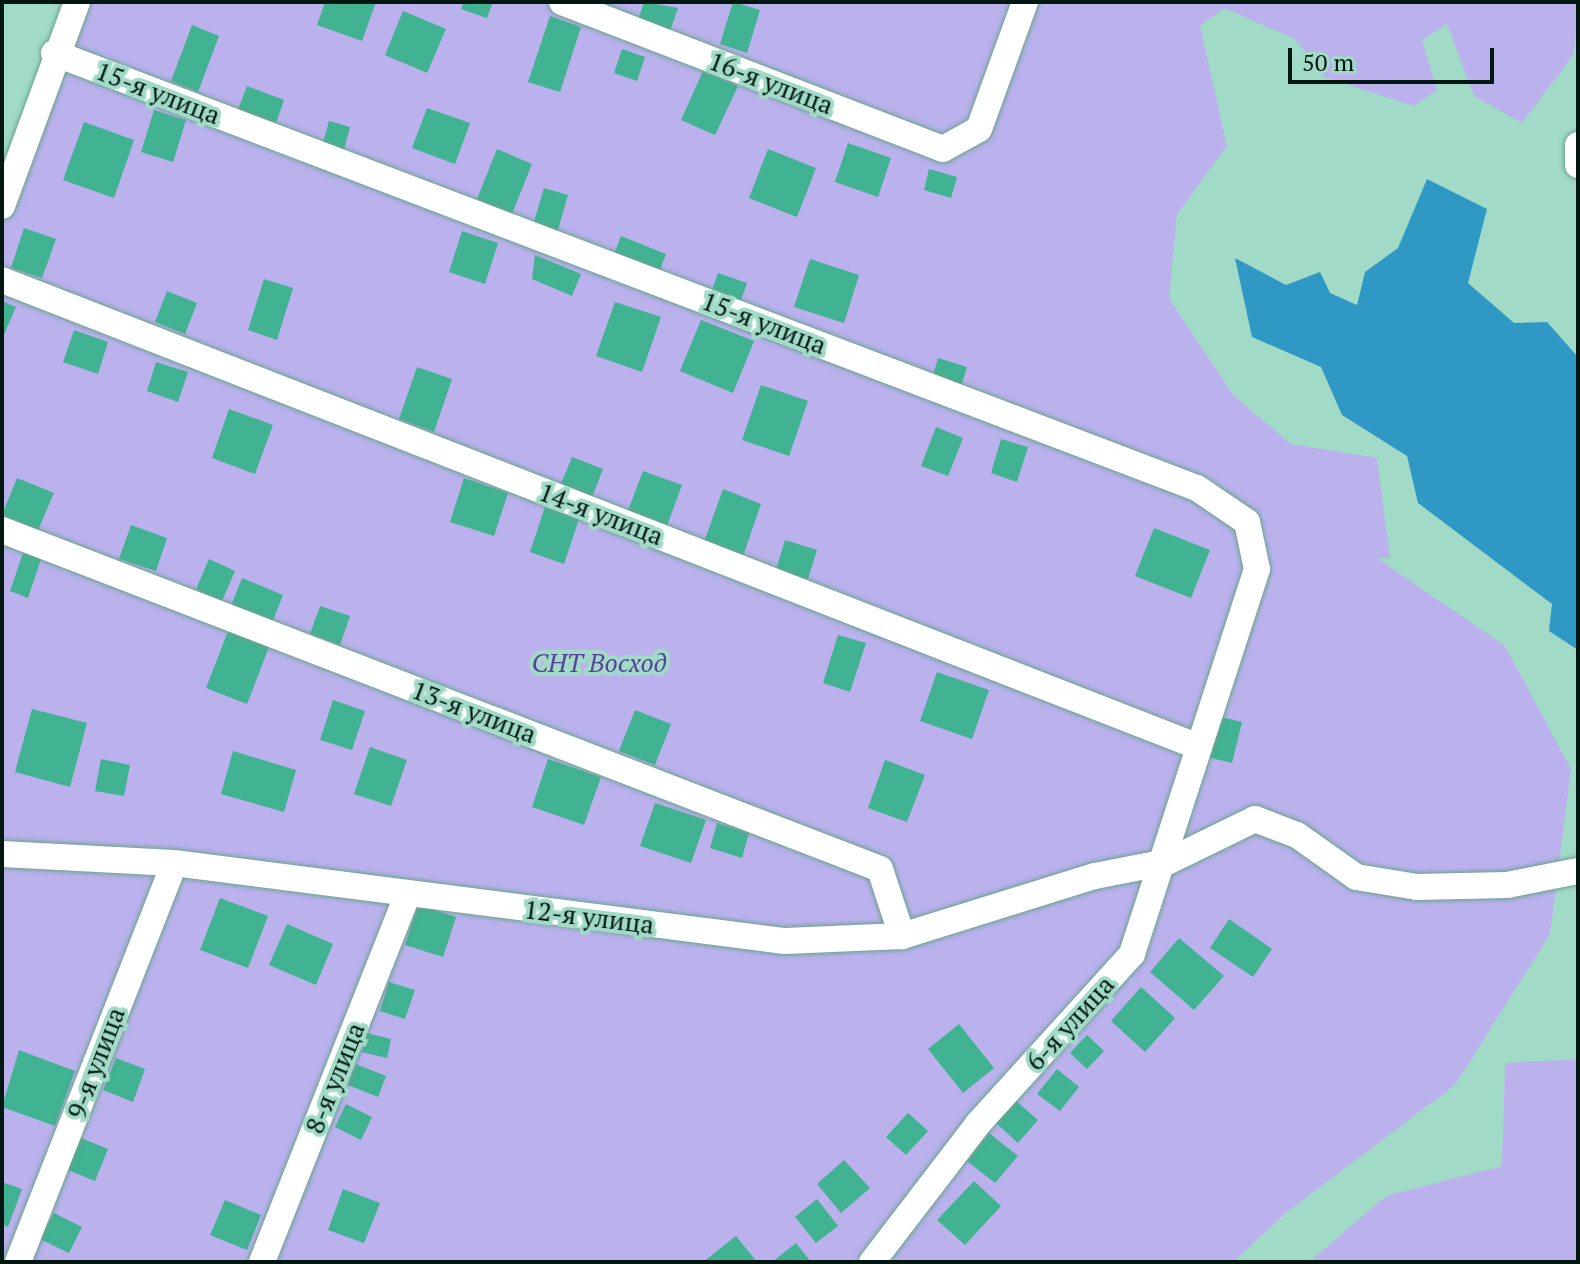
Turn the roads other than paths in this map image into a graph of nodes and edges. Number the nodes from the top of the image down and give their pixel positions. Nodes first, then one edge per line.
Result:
1 (77, 2) edge
2 (562, 2) edge
3 (1025, 2) edge
4 (54, 53) junction
5 (1578, 145) edge
6 (1578, 165) edge
7 (2, 206) edge
8 (2, 280) edge
9 (2, 530) edge
10 (1199, 747) junction
11 (2, 854) edge
12 (1167, 862) junction
13 (174, 863) junction
14 (1578, 871) edge
15 (408, 894) junction
16 (902, 936) junction
17 (18, 1262) edge
18 (262, 1262) edge
19 (872, 1262) edge

1 - 4 street
2 - 3 street, 16-я улица
4 - 7 street
4 - 10 street, 15-я улица
5 - 6 street
8 - 10 street, 14-я улица
9 - 16 street, 13-я улица
10 - 12 street, 6-я улица
11 - 13 street, 12-я улица
12 - 14 street, 12-я улица
12 - 16 street, 12-я улица
12 - 19 street, 6-я улица
13 - 15 street, 12-я улица
13 - 17 street, 9-я улица
15 - 16 street, 12-я улица
15 - 18 street, 8-я улица

